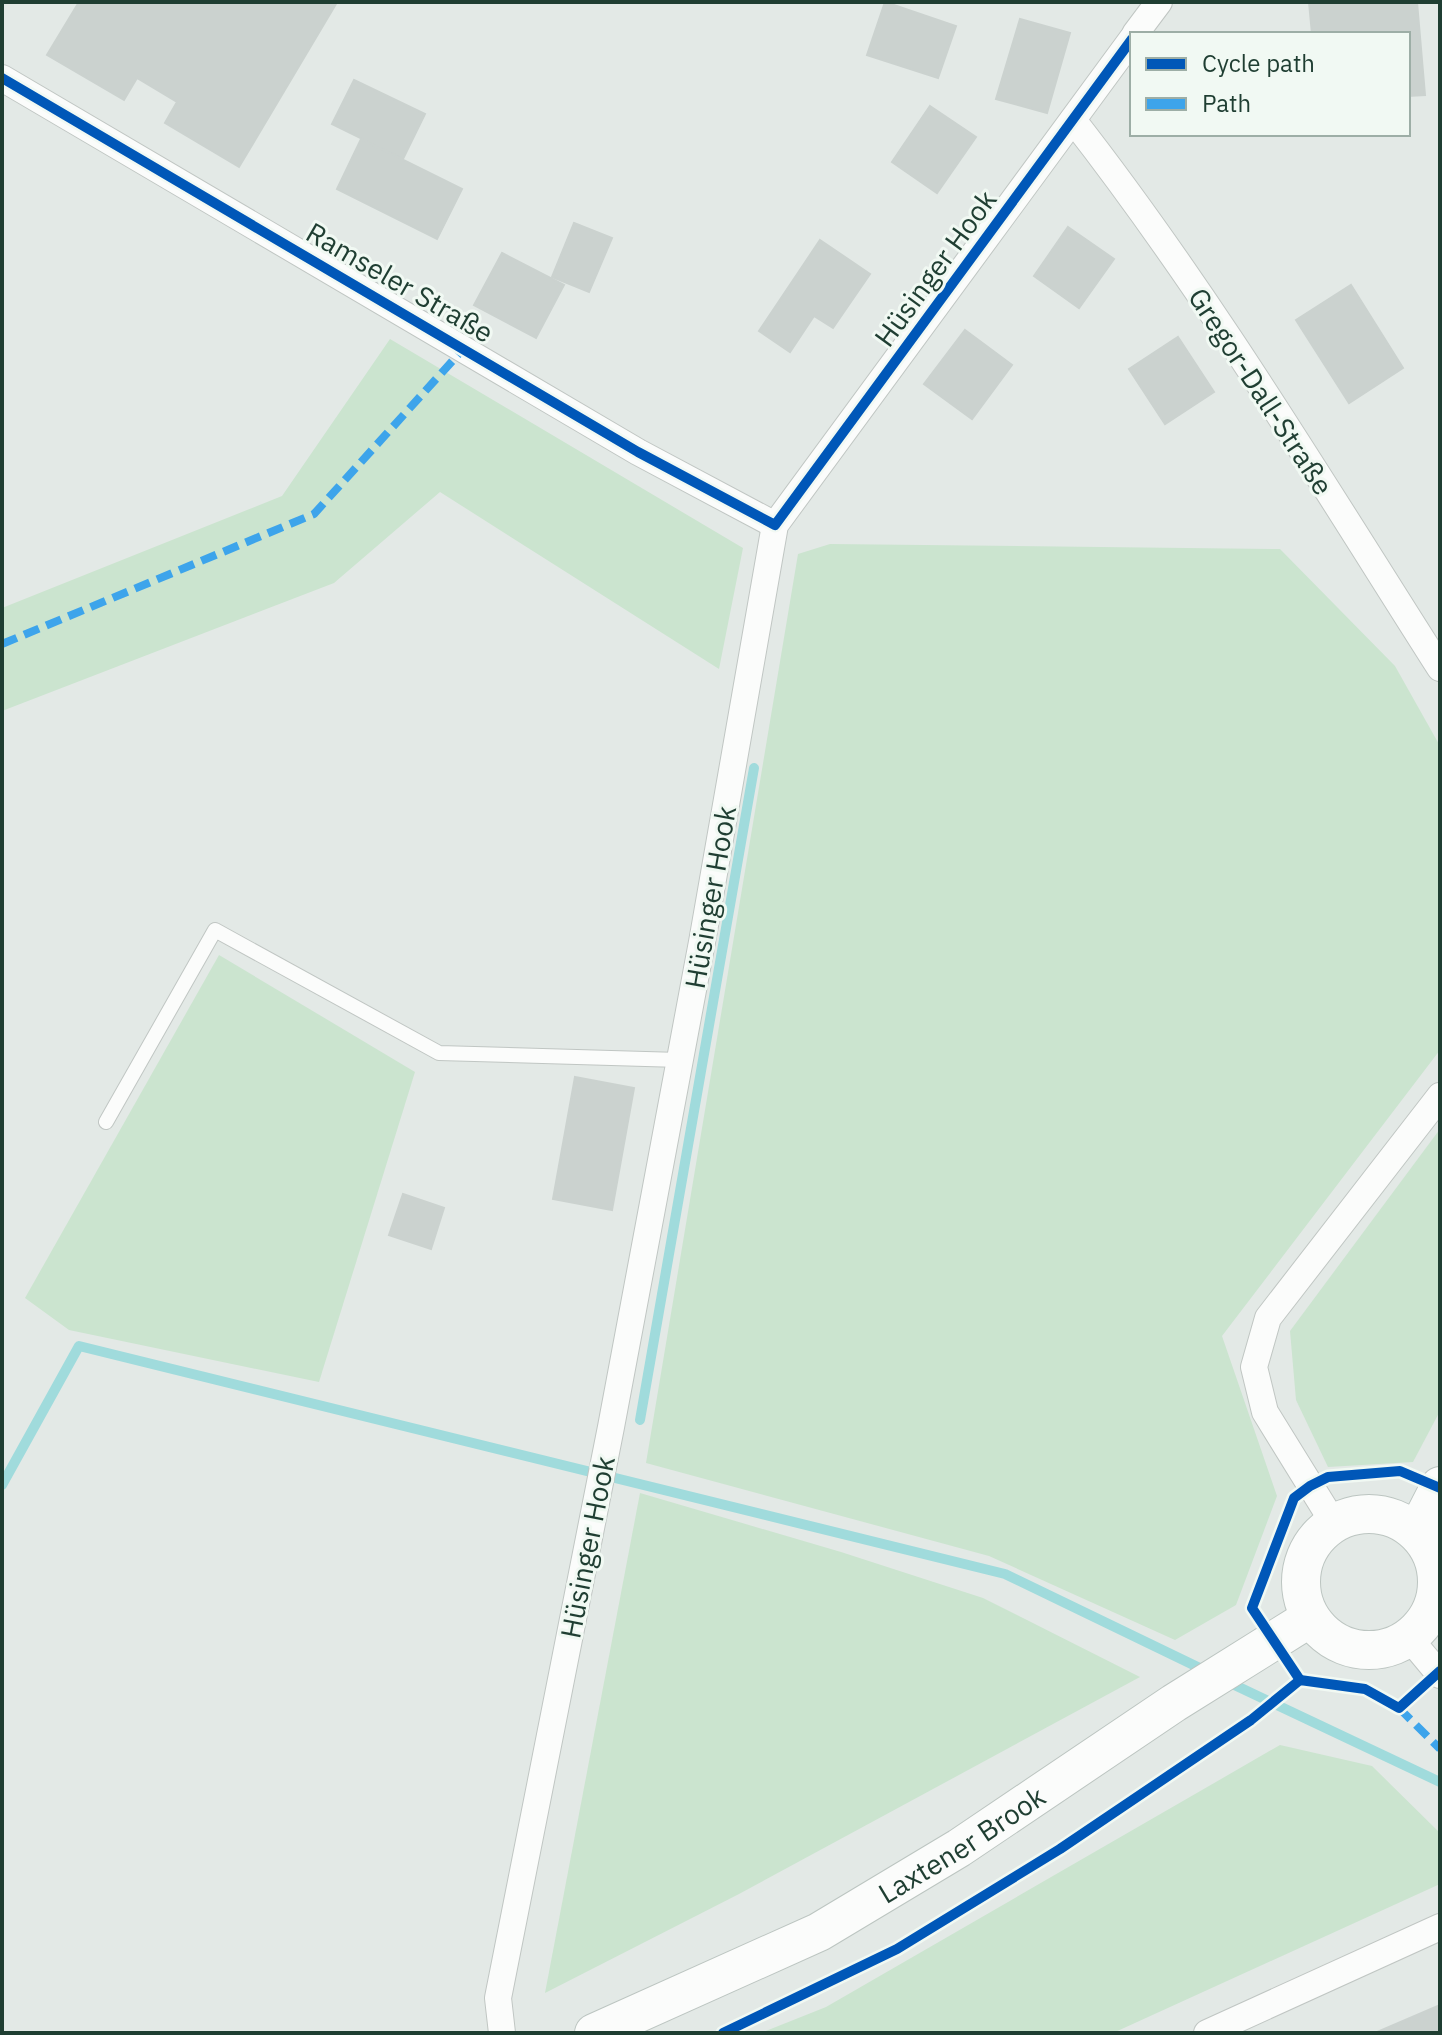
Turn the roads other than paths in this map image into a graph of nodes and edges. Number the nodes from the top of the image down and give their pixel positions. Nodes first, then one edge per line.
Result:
1 (1159, 2) edge
2 (1137, 32) edge
3 (1130, 42) edge
4 (2, 78) edge
5 (1073, 120) junction
6 (775, 525) junction
7 (1440, 668) edge
8 (680, 1060) junction
9 (1440, 1096) edge
10 (106, 1122) dead end
11 (1440, 1486) edge
12 (1333, 1522) junction
13 (1417, 1531) junction
14 (1310, 1618) junction
15 (1410, 1639) junction
16 (1440, 1675) edge
17 (1440, 1927) edge
18 (502, 2033) edge
19 (594, 2033) edge
20 (1207, 2033) edge

1 - 2 street, Hüsinger Hook
3 - 5 street, Hüsinger Hook
4 - 6 street, Ramseler Straße
5 - 6 street, Hüsinger Hook
5 - 7 street, Gregor-Dall-Straße
6 - 8 street, Hüsinger Hook
8 - 10 lane
8 - 18 street, Hüsinger Hook
9 - 12 street
11 - 13 street
12 - 13 street
12 - 14 street
13 - 15 street
14 - 15 street
14 - 19 street, Laxtener Brook
15 - 16 street
17 - 20 street

